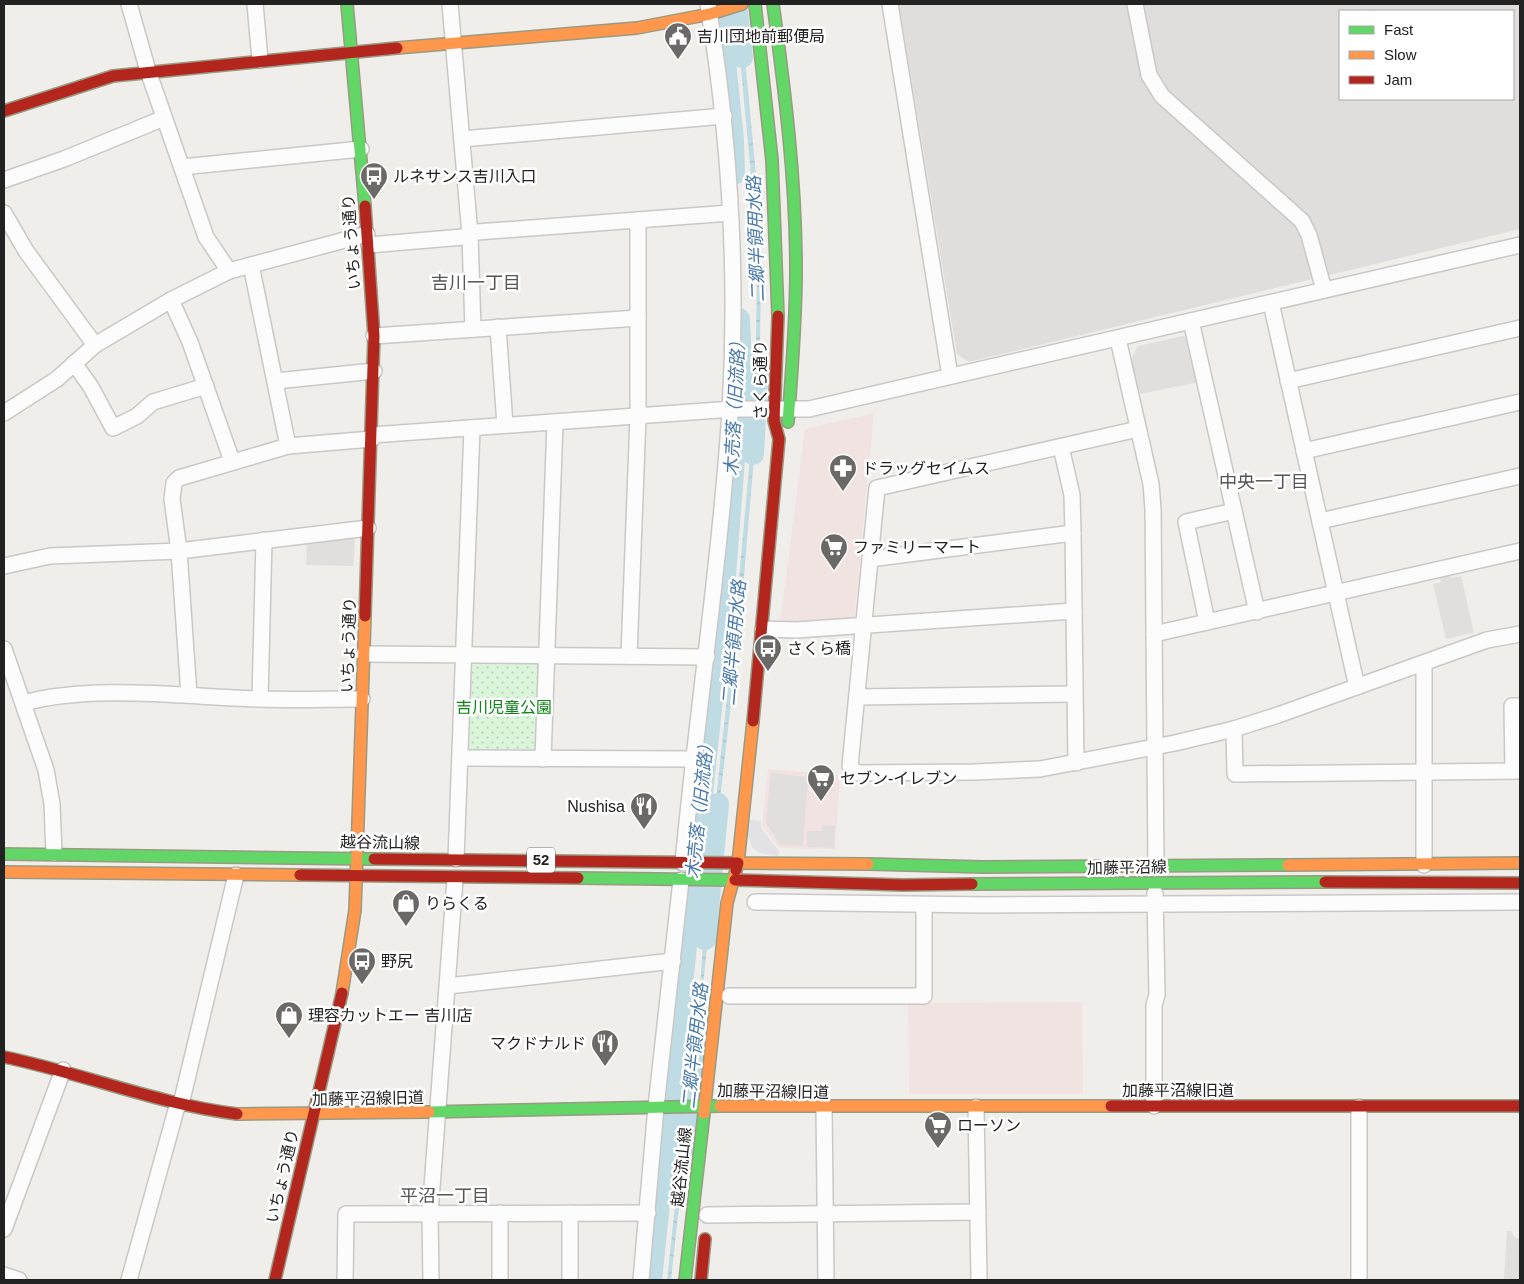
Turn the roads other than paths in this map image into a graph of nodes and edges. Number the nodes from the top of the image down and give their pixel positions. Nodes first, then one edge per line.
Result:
1 (129, 4) edge
2 (255, 4) edge
3 (347, 4) edge
4 (450, 4) edge
5 (742, 4) edge
6 (754, 4) edge
7 (773, 4) edge
8 (890, 4) edge
9 (1135, 4) edge
10 (711, 10) edge
11 (454, 44) junction
12 (351, 52) junction
13 (260, 60) junction
14 (148, 71) junction
15 (4, 111) edge
16 (724, 116) junction
17 (164, 118) junction
18 (462, 139) junction
19 (361, 149) junction
20 (182, 166) junction
21 (4, 180) edge
22 (4, 213) edge
23 (730, 213) junction
24 (638, 220) junction
25 (470, 235) junction
26 (368, 240) junction
27 (1520, 245) edge
28 (251, 265) junction
29 (229, 272) junction
30 (1324, 290) junction
31 (171, 300) junction
32 (1271, 302) junction
33 (638, 318) junction
34 (1191, 321) junction
35 (473, 328) junction
36 (498, 328) junction
37 (1520, 328) edge
38 (374, 336) junction
39 (1118, 339) junction
40 (95, 345) junction
41 (74, 364) junction
42 (374, 371) junction
43 (950, 376) junction
44 (1288, 380) junction
45 (276, 381) junction
46 (206, 386) junction
47 (1520, 402) edge
48 (775, 408) junction
49 (731, 409) junction
50 (4, 413) edge
51 (638, 416) junction
52 (555, 422) junction
53 (505, 425) junction
54 (472, 428) junction
55 (1138, 429) junction
56 (372, 437) junction
57 (288, 446) junction
58 (1061, 447) junction
59 (1304, 451) junction
60 (232, 461) junction
61 (1520, 476) edge
62 (1234, 511) junction
63 (1320, 521) junction
64 (368, 528) junction
65 (1073, 534) junction
66 (264, 540) junction
67 (179, 550) junction
68 (1520, 551) edge
69 (870, 559) junction
70 (4, 566) edge
71 (1336, 593) junction
72 (1074, 611) junction
73 (1257, 612) junction
74 (1208, 622) junction
75 (863, 625) junction
76 (763, 629) junction
77 (1154, 634) junction
78 (1520, 634) edge
79 (4, 649) edge
80 (364, 654) junction
81 (464, 654) junction
82 (546, 656) junction
83 (629, 656) junction
84 (707, 657) junction
85 (1424, 663) junction
86 (1358, 686) junction
87 (1074, 694) junction
88 (189, 695) junction
89 (857, 697) junction
90 (260, 699) junction
91 (362, 699) junction
92 (24, 703) junction
93 (1520, 706) edge
94 (1234, 729) junction
95 (1154, 746) junction
96 (460, 758) junction
97 (543, 759) junction
98 (693, 759) junction
99 (1076, 763) junction
100 (1423, 771) junction
101 (1517, 771) edge
102 (54, 853) junction
103 (4, 854) edge
104 (358, 858) junction
105 (456, 859) junction
106 (683, 863) junction
107 (738, 863) junction
108 (1520, 863) edge
109 (1424, 865) junction
110 (1156, 867) junction
111 (4, 872) edge
112 (236, 875) junction
113 (357, 877) junction
114 (454, 878) junction
115 (684, 880) junction
116 (735, 880) junction
117 (1424, 881) junction
118 (1155, 882) junction
119 (1520, 883) edge
120 (985, 884) junction
121 (756, 902) dead end
122 (1520, 902) edge
123 (1155, 903) junction
124 (1424, 903) junction
125 (739, 904) dead end
126 (924, 905) junction
127 (985, 905) junction
128 (673, 962) junction
129 (448, 986) junction
130 (729, 996) dead end
131 (726, 1026) dead end
132 (4, 1057) edge
133 (63, 1070) junction
134 (180, 1103) junction
135 (716, 1106) junction
136 (1154, 1106) junction
137 (1520, 1106) edge
138 (659, 1107) junction
139 (699, 1107) junction
140 (976, 1107) junction
141 (1359, 1107) junction
142 (824, 1108) junction
143 (437, 1113) junction
144 (313, 1115) junction
145 (715, 1124) dead end
146 (708, 1210) joint
147 (500, 1212) junction
148 (978, 1212) junction
149 (570, 1213) junction
150 (648, 1213) junction
151 (430, 1214) junction
152 (824, 1214) junction
153 (4, 1228) edge
154 (4, 1275) edge
155 (19, 1280) edge
156 (129, 1280) edge
157 (275, 1280) edge
158 (345, 1280) edge
159 (431, 1280) edge
160 (500, 1280) edge
161 (570, 1280) edge
162 (641, 1280) edge
163 (685, 1280) edge
164 (701, 1280) edge
165 (826, 1280) edge
166 (979, 1280) edge
167 (1359, 1280) edge

1 - 14 street
2 - 13 street
3 - 12 street, いちょう通り
4 - 11 street
5 - 10 street
6 - 48 street, さくら通り
7 - 48 street, さくら通り
8 - 43 street
9 - 30 street
10 - 11 street
10 - 16 street
11 - 12 street
11 - 18 street
12 - 13 street
12 - 19 street, いちょう通り
13 - 14 street
14 - 15 street
14 - 17 street
16 - 18 street
16 - 23 street
17 - 20 street
17 - 21 street
18 - 25 street
19 - 20 street
19 - 26 street, いちょう通り
20 - 29 street
22 - 40 street
23 - 24 street
23 - 49 street
24 - 25 street
24 - 33 street
25 - 26 street
25 - 35 street
26 - 28 street
26 - 38 street, いちょう通り
27 - 30 street
28 - 29 street
28 - 45 street
29 - 31 street
30 - 32 street
31 - 40 street
31 - 46 street
32 - 34 street
32 - 44 street
33 - 36 street
33 - 51 street
34 - 39 street
34 - 62 street
35 - 36 street
35 - 38 street
36 - 53 street
37 - 44 street
38 - 42 street, いちょう通り
39 - 43 street
39 - 55 street
40 - 41 street
41 - 46 street
41 - 50 street
42 - 45 street
42 - 56 street, いちょう通り
43 - 48 street
44 - 59 street
45 - 57 street
46 - 60 street
47 - 59 street
48 - 49 street
48 - 76 street, さくら通り
49 - 51 street
49 - 84 street
51 - 52 street
51 - 83 street
52 - 53 street
52 - 82 street
53 - 54 street
54 - 56 street
54 - 81 street
55 - 58 street
55 - 77 street
56 - 57 street
56 - 64 street, いちょう通り
57 - 60 street
58 - 65 street
58 - 69 street
59 - 63 street
60 - 67 street
61 - 63 street
62 - 73 street
62 - 74 street
63 - 71 street
64 - 66 street
64 - 80 street, いちょう通り
65 - 69 street
65 - 72 street
66 - 67 street
66 - 90 street
67 - 70 street
67 - 88 street
68 - 71 street
69 - 75 street
71 - 73 street
71 - 86 street
72 - 75 street
72 - 87 street
73 - 74 street
74 - 77 street
75 - 76 street
75 - 89 street
76 - 107 street, さくら通り
77 - 95 street
78 - 85 street
79 - 92 street
80 - 81 street
80 - 91 street, いちょう通り
81 - 82 street
81 - 96 street
82 - 83 street
82 - 97 street
83 - 84 street
84 - 98 street
85 - 86 street
85 - 100 street
86 - 94 street
87 - 89 street
87 - 99 street
88 - 90 street
88 - 92 street
89 - 99 street
90 - 91 street
91 - 104 street, いちょう通り
92 - 102 street
93 - 101 street
94 - 95 street
94 - 100 street
95 - 99 street
95 - 110 street
96 - 97 street
96 - 105 street
97 - 98 street
98 - 106 street
100 - 101 street
100 - 109 street
102 - 103 street, 越谷流山線 / 52
102 - 104 street, 越谷流山線 / 52
104 - 105 street, 越谷流山線 / 52
104 - 113 street, いちょう通り
105 - 106 street, 越谷流山線 / 52
106 - 107 street, 越谷流山線 / 52
107 - 110 street, 加藤平沼線
107 - 116 street, 越谷流山線
108 - 109 street, 加藤平沼線
109 - 110 street, 加藤平沼線
111 - 112 street, 52
112 - 113 street, 52
112 - 134 street
113 - 114 street, 52
113 - 144 street, いちょう通り
114 - 115 street, 52
114 - 129 street
115 - 116 street, 52
115 - 128 street
116 - 120 street, 加藤平沼線
116 - 125 street, 越谷流山線
116 - 139 street, 越谷流山線
117 - 118 street, 加藤平沼線
117 - 119 street, 加藤平沼線
117 - 124 street
118 - 120 street, 加藤平沼線
118 - 123 street
120 - 127 street
121 - 126 street
122 - 124 street
123 - 124 street
123 - 127 street
123 - 136 street
126 - 127 street
126 - 130 street
128 - 129 street
128 - 138 street
129 - 143 street
131 - 135 street, 越谷流山線
132 - 133 street, 加藤平沼線旧道
133 - 134 street, 加藤平沼線旧道
133 - 153 street
134 - 144 street, 加藤平沼線旧道
134 - 156 street
135 - 139 street, 加藤平沼線旧道
135 - 142 street, 加藤平沼線旧道
135 - 145 street, 越谷流山線
136 - 140 street, 加藤平沼線旧道
136 - 141 street, 加藤平沼線旧道
137 - 141 street, 加藤平沼線旧道
138 - 139 street, 加藤平沼線旧道
138 - 143 street, 加藤平沼線旧道
138 - 150 street
139 - 163 street, 越谷流山線
140 - 142 street, 加藤平沼線旧道
140 - 148 street
141 - 167 street
142 - 152 street
143 - 144 street, 加藤平沼線旧道
143 - 151 street
144 - 157 street, いちょう通り
146 - 152 street
146 - 164 street, 越谷流山線
147 - 149 street
147 - 151 street
147 - 160 street
148 - 152 street
148 - 166 street
149 - 150 street
149 - 161 street
150 - 162 street
151 - 158 street
151 - 159 street
152 - 165 street
154 - 155 street

